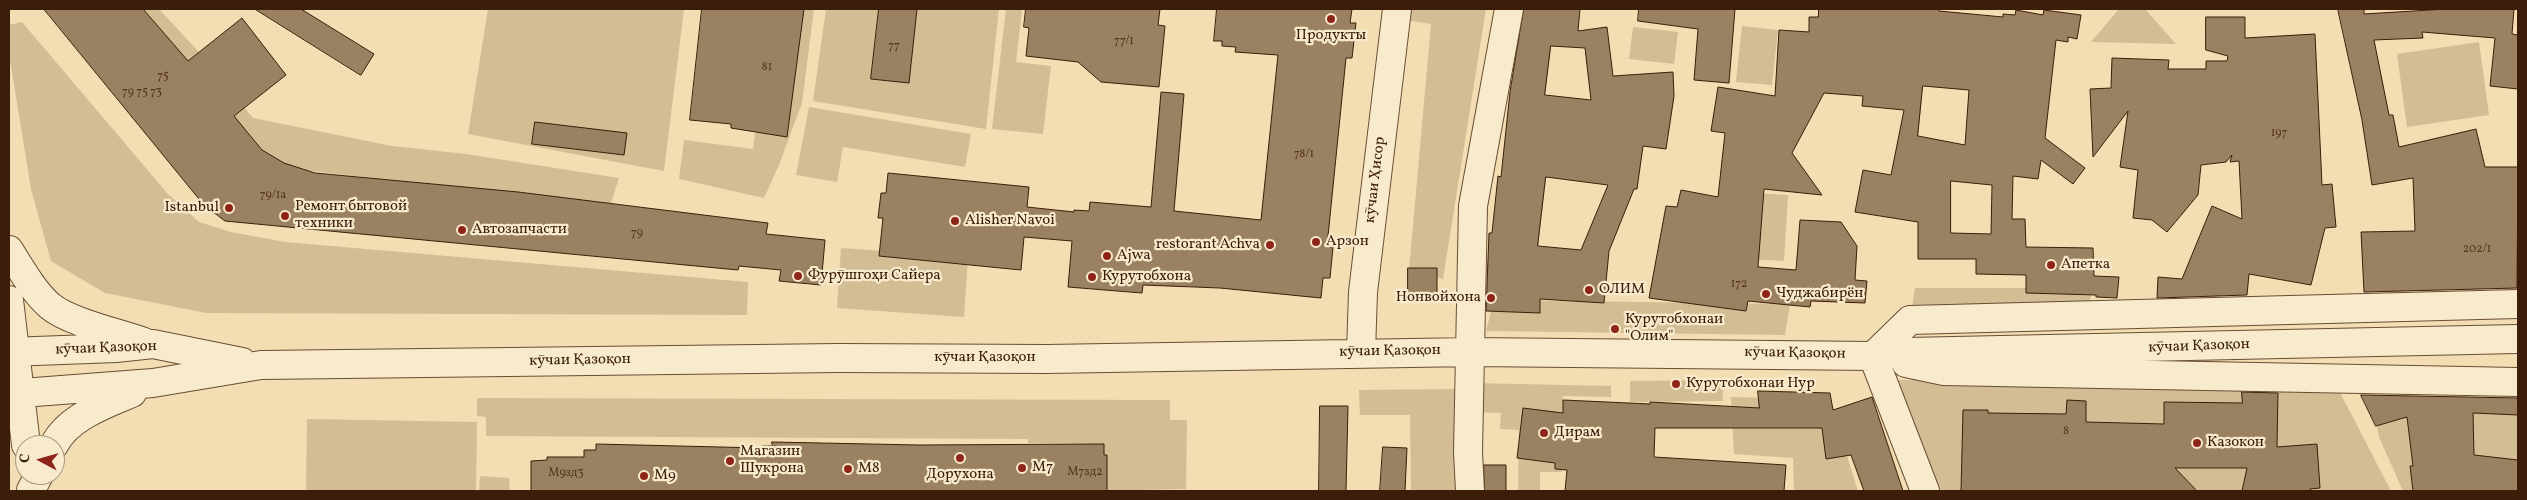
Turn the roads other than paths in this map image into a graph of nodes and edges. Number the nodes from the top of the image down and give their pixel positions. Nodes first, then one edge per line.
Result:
1 (1397, 9) edge
2 (1508, 9) edge
3 (9, 250) edge
4 (9, 300) edge
5 (2518, 304) edge
6 (2518, 339) edge
7 (153, 344) junction
8 (12, 352) edge
9 (1361, 352) junction
10 (1471, 352) junction
11 (1873, 356) junction
12 (261, 365) junction
13 (2518, 382) edge
14 (153, 383) junction
15 (15, 393) edge
16 (24, 435) edge
17 (63, 435) edge
18 (1470, 491) edge
19 (1925, 491) edge

1 - 9 street, кӯчаи Ҳисор
2 - 10 street
3 - 7 street
4 - 8 street
5 - 11 street
6 - 11 street, кӯчаи Қазоқон
7 - 8 street, кӯчаи Қазоқон
7 - 12 street, кӯчаи Қазоқон
8 - 15 street
9 - 10 street, кӯчаи Қазоқон
9 - 12 street, кӯчаи Қазоқон
10 - 11 street, кӯчаи Қазоқон
10 - 18 street
11 - 13 street
11 - 19 street
12 - 14 street, кӯчаи Қазоқон
14 - 15 street, кӯчаи Қазоқон
14 - 17 street
15 - 16 street

